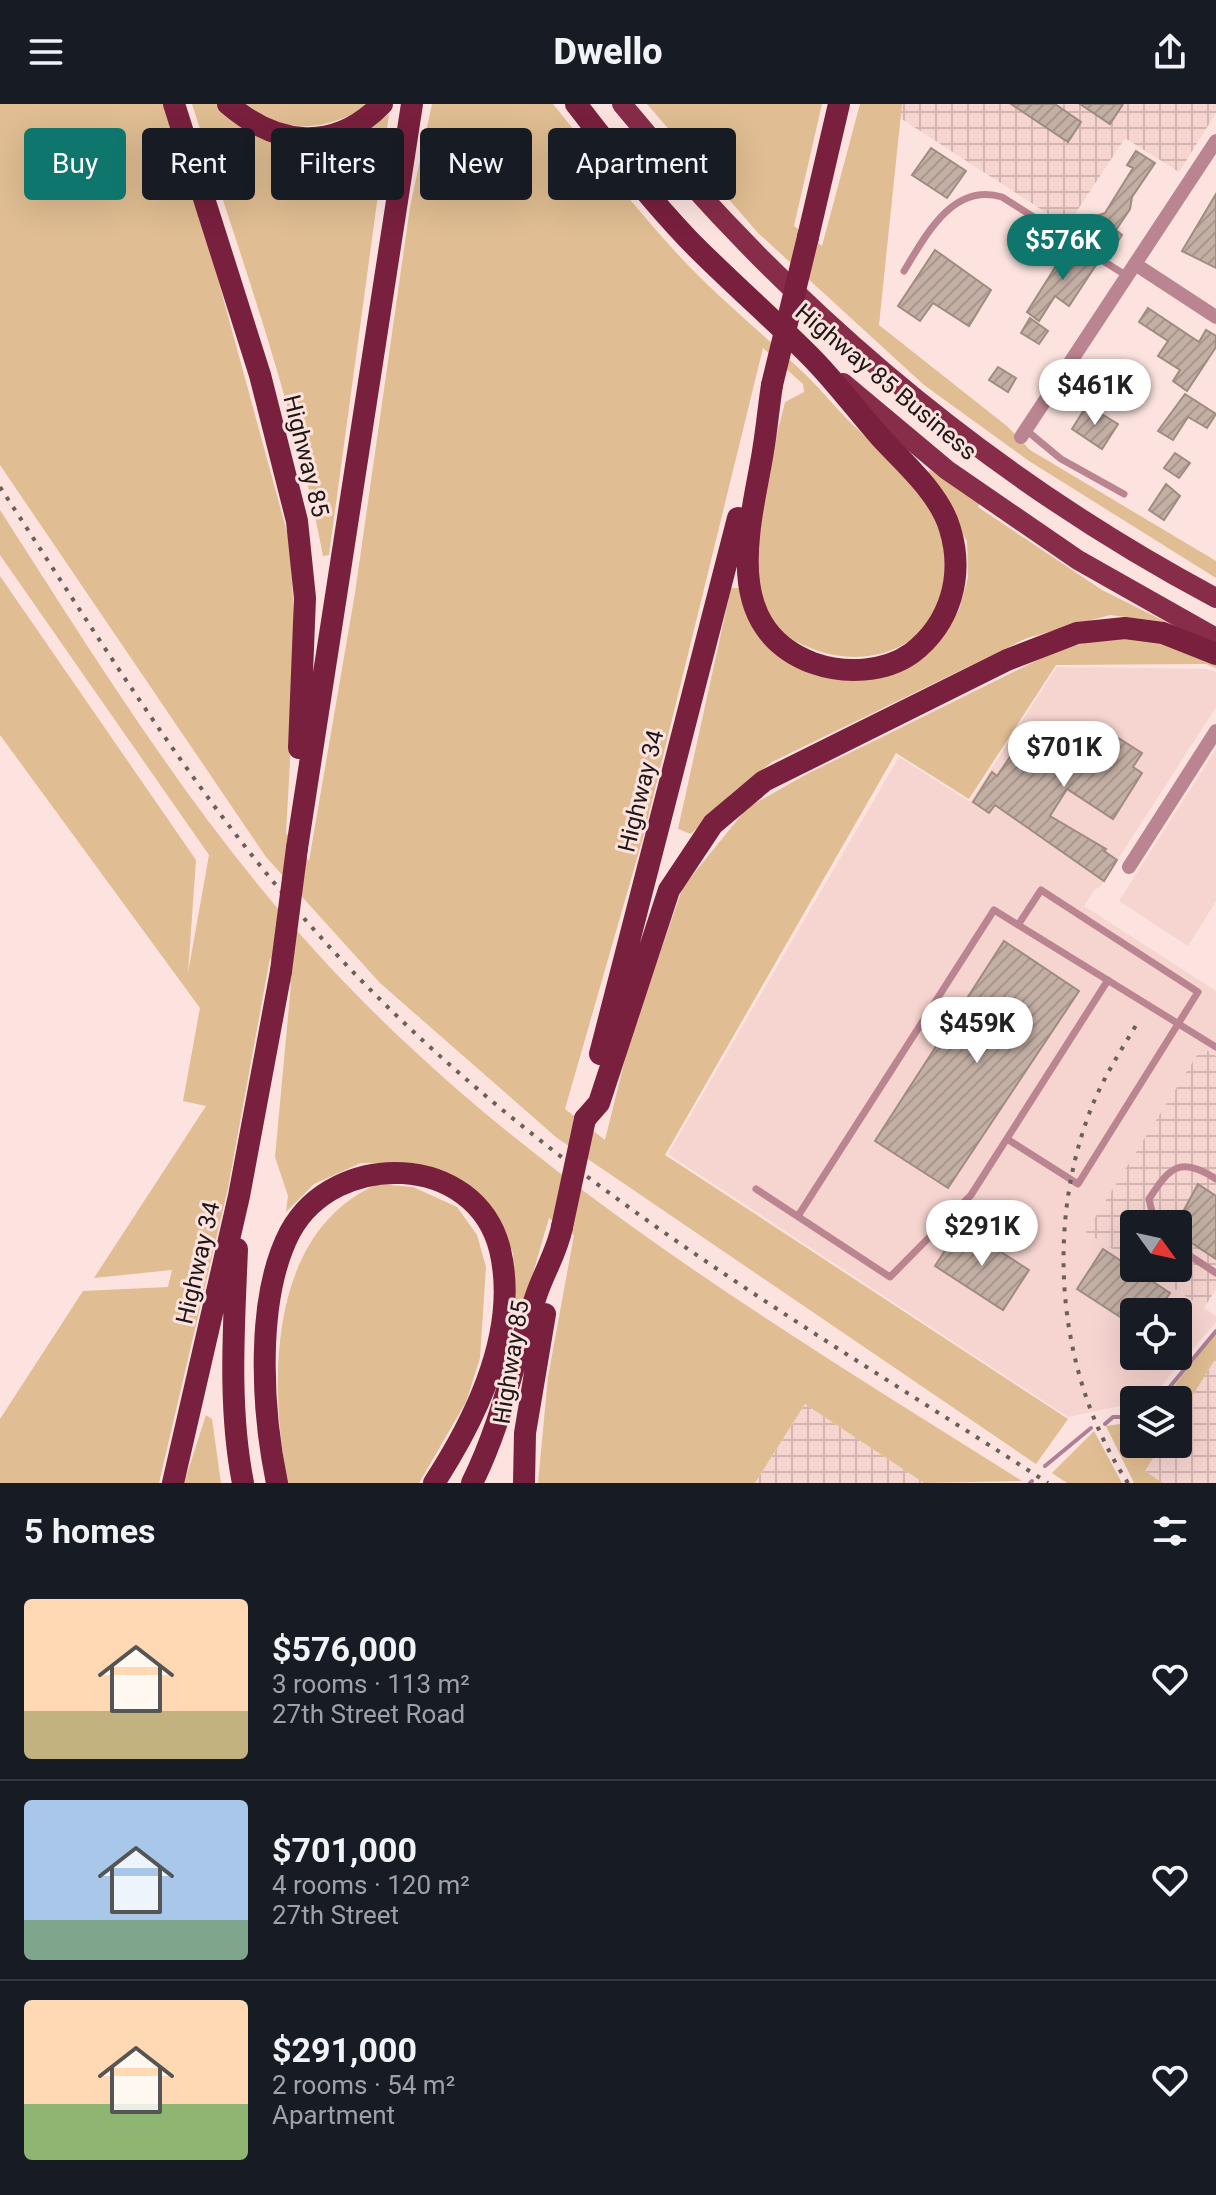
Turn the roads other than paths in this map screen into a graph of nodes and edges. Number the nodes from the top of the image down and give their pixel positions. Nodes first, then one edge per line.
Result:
1 (174, 104) edge
2 (228, 104) edge
3 (382, 104) edge
4 (412, 104) edge
5 (576, 104) edge
6 (622, 104) edge
7 (839, 104) edge
8 (1216, 141) edge
9 (1131, 270) junction
10 (904, 271) dead end
11 (1216, 317) edge
12 (812, 357) junction
13 (772, 385) junction
14 (1023, 434) joint
15 (1124, 494) dead end
16 (1216, 598) edge
17 (1216, 638) edge
18 (1216, 654) edge
19 (1216, 731) edge
20 (298, 840) junction
21 (1129, 867) dead end
22 (1018, 925) junction
23 (1108, 980) junction
24 (1178, 1024) junction
25 (1216, 1047) edge
26 (585, 1119) junction
27 (1007, 1139) junction
28 (1216, 1179) edge
29 (756, 1189) dead end
30 (239, 1196) junction
31 (1152, 1210) edge
32 (798, 1216) junction
33 (557, 1250) junction
34 (1192, 1257) edge
35 (1216, 1273) edge
36 (173, 1483) edge
37 (243, 1483) edge
38 (277, 1483) edge
39 (434, 1483) edge
40 (472, 1483) edge
41 (524, 1483) edge

1 - 20 highway, Highway 85
2 - 3 highway
4 - 20 highway, Highway 34
5 - 12 highway, Highway 85 Business
6 - 16 main road, Highway 85 Business
7 - 13 highway, Highway 34, bridge
8 - 9 street
9 - 10 lane
9 - 11 street
9 - 14 street
12 - 13 highway
12 - 17 main road, Highway 85 Business
13 - 26 highway, Highway 34
14 - 15 lane
18 - 26 highway
19 - 21 street
20 - 30 highway, Highway 34, bridge
22 - 23 lane
22 - 24 lane
22 - 32 lane
23 - 24 lane
23 - 27 lane
24 - 25 lane
24 - 27 lane
26 - 33 highway, Highway 34, bridge
27 - 32 lane
28 - 31 lane
29 - 32 lane
30 - 36 highway, Highway 34
30 - 37 highway
33 - 40 highway, Highway 34
33 - 41 highway, Highway 85
34 - 35 lane
38 - 39 highway

